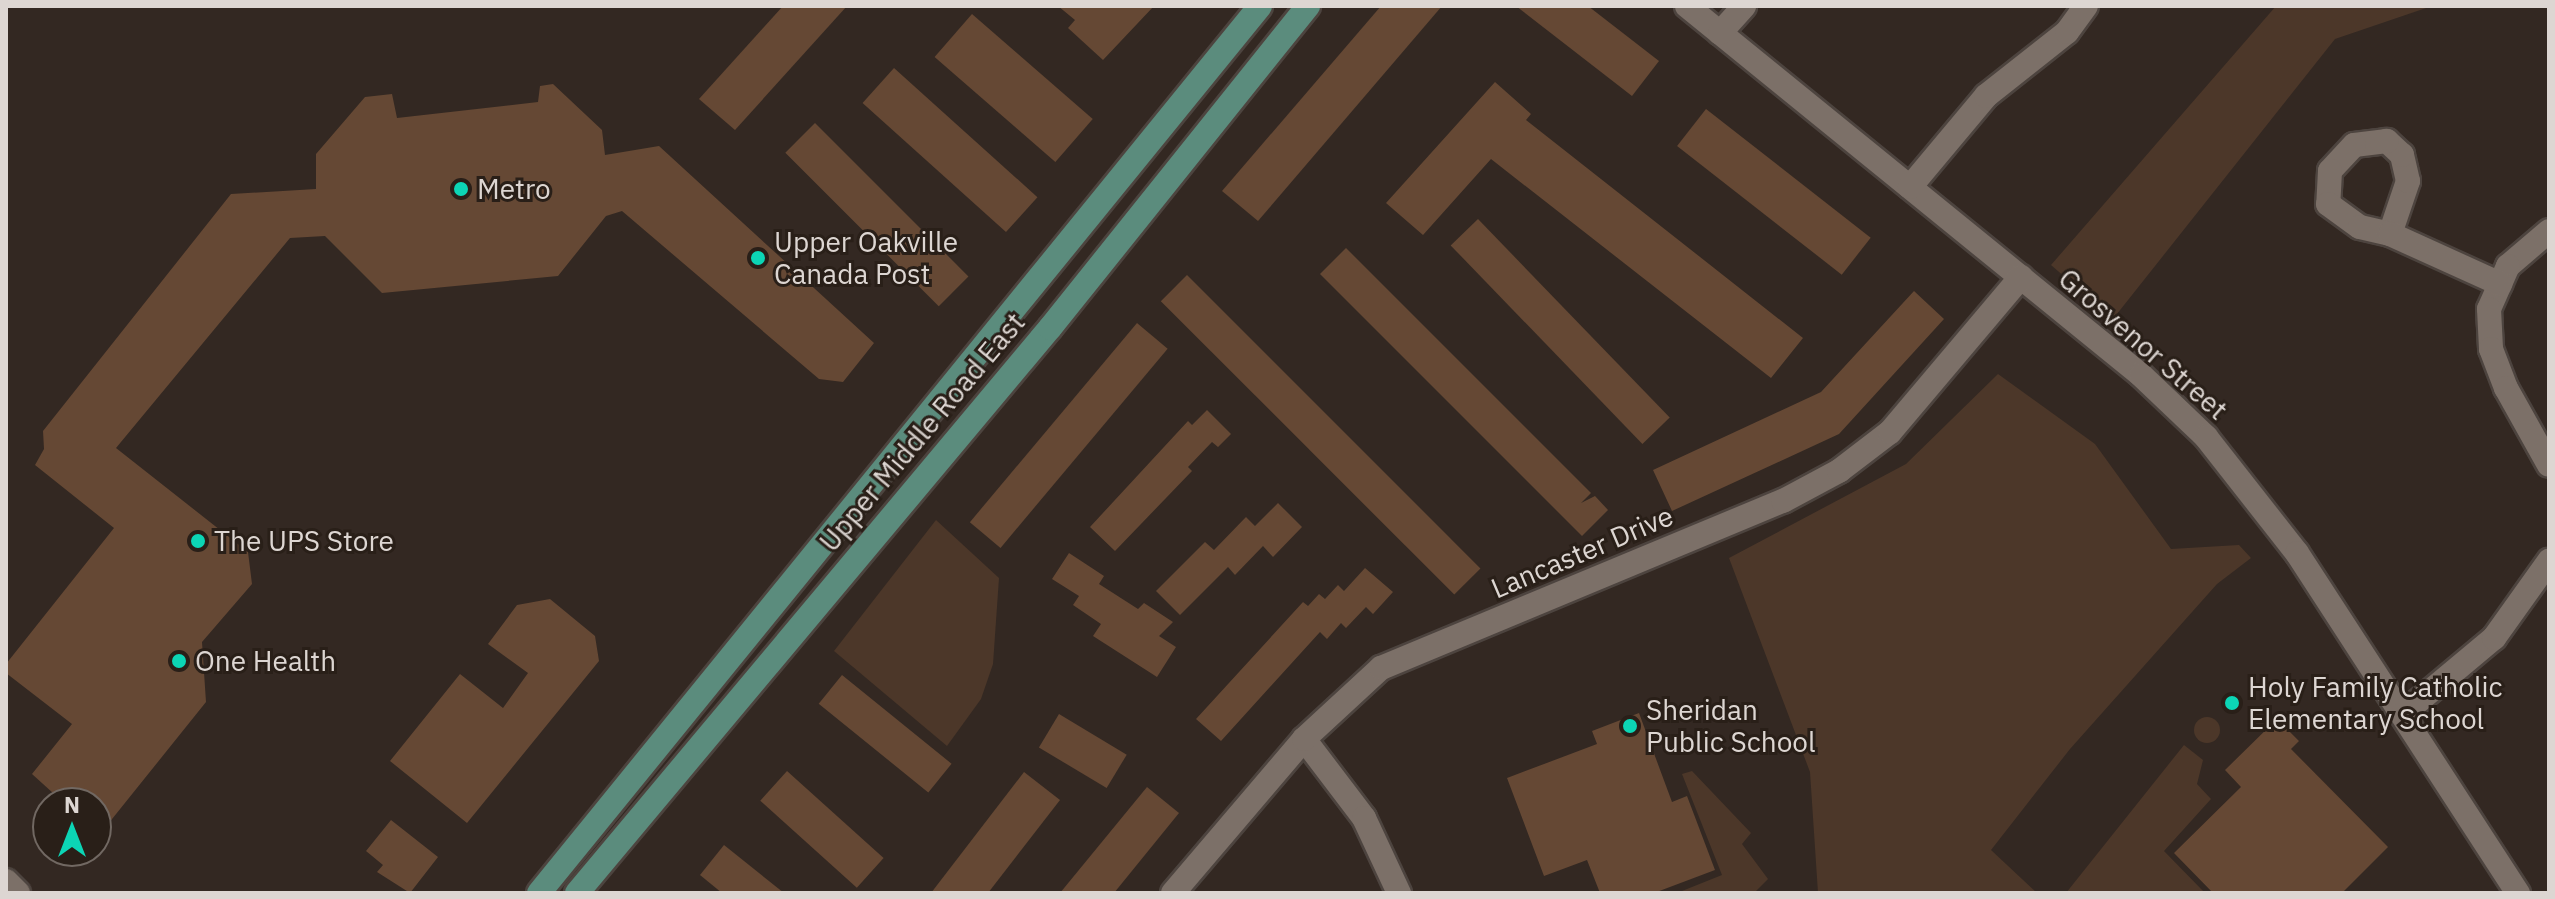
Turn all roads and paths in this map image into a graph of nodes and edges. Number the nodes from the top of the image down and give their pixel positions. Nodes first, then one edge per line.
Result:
1 (1260, 6) edge
2 (1308, 6) edge
3 (1687, 6) edge
4 (1744, 6) edge
5 (2084, 7) edge
6 (1720, 33) junction
7 (1910, 187) junction
8 (2549, 231) edge
9 (2390, 234) dead end
10 (2021, 277) junction
11 (2500, 284) junction
12 (2549, 465) edge
13 (2549, 561) edge
14 (2403, 714) junction
15 (1304, 739) junction
16 (6, 881) edge
17 (18, 893) edge
18 (539, 893) edge
19 (577, 893) edge
20 (1173, 893) edge
21 (1399, 893) edge
22 (2518, 893) edge

1 - 18 main road, Upper Middle Road East
2 - 19 main road, Upper Middle Road East
3 - 6 street, Grosvenor Street
4 - 6 street
5 - 7 street
6 - 7 street, Grosvenor Street
7 - 10 street, Grosvenor Street
8 - 11 street
9 - 11 street
10 - 14 street, Grosvenor Street
10 - 15 street, Lancaster Drive
11 - 12 street
13 - 14 street
14 - 22 street, Grosvenor Street
15 - 20 street, Lancaster Drive
15 - 21 street
16 - 17 street

